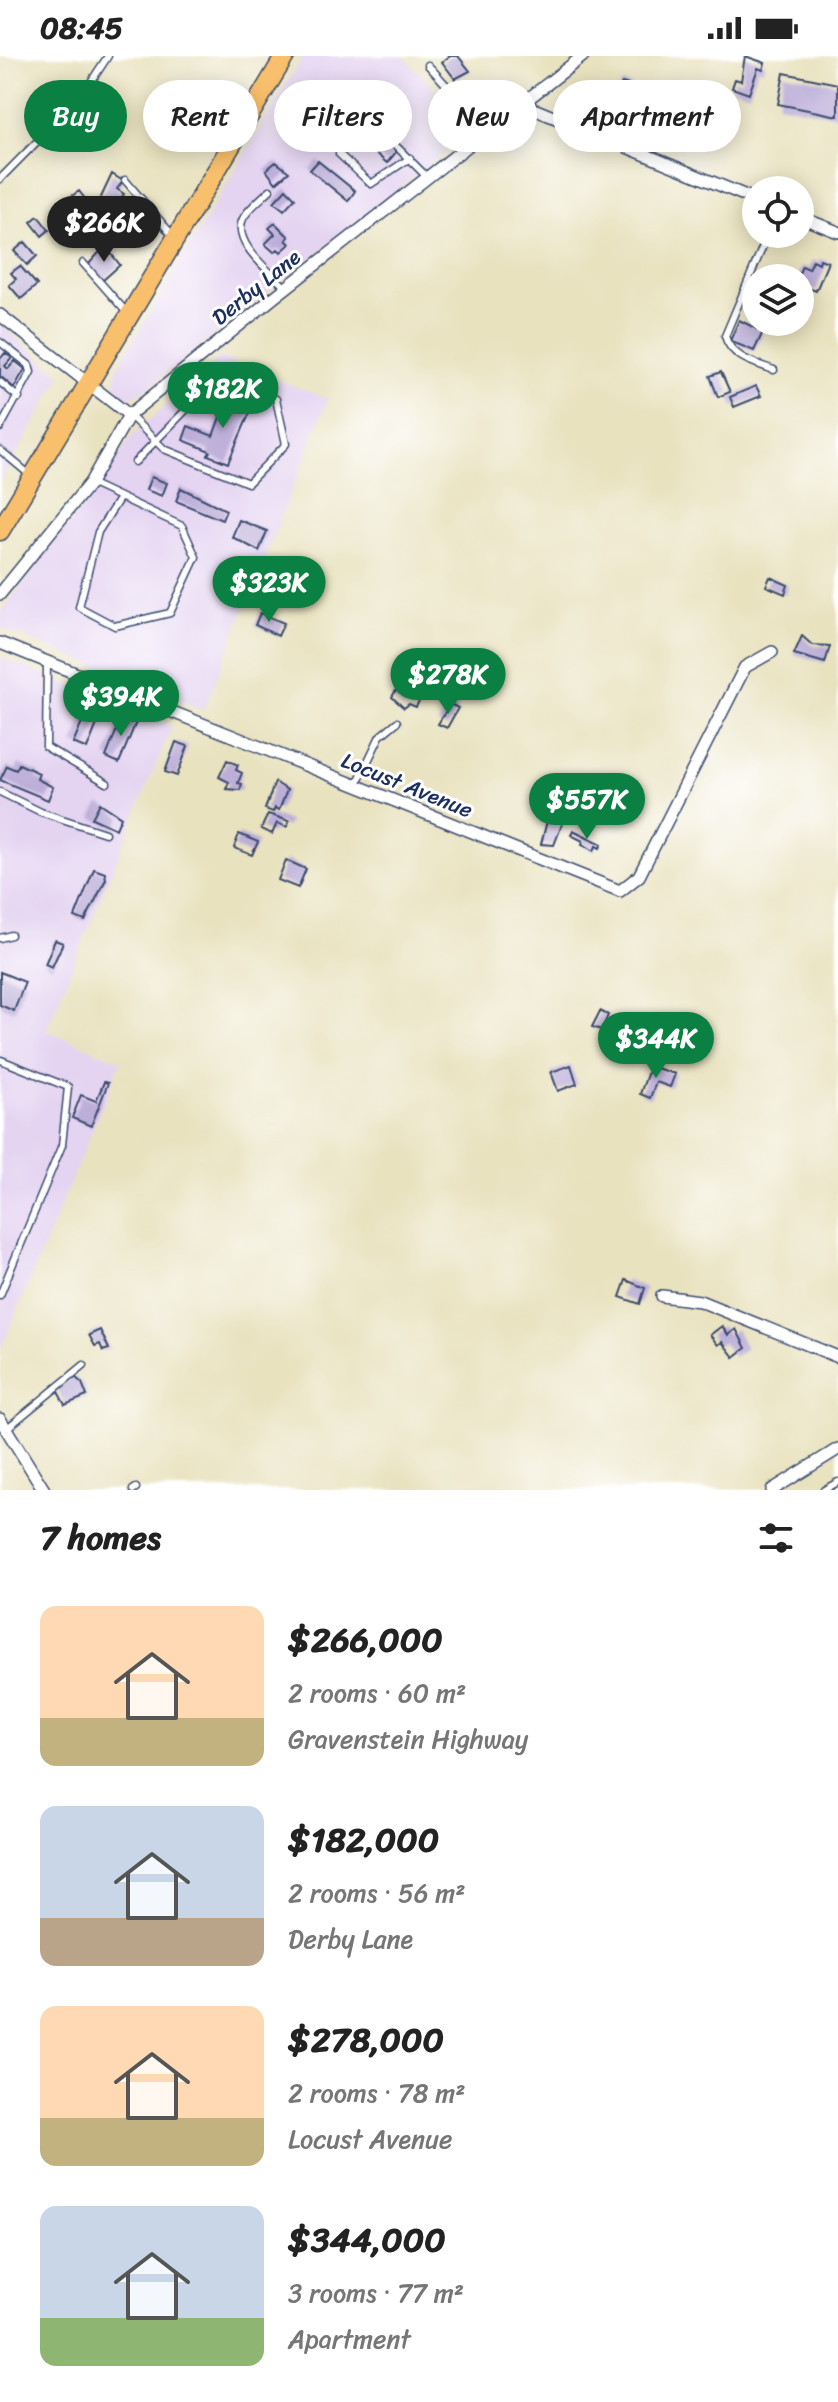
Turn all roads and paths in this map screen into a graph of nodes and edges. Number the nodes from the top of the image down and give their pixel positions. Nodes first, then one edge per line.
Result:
1 (108, 56) edge
2 (285, 56) edge
3 (583, 56) edge
4 (428, 65) dead end
5 (442, 80) edge
6 (537, 94) edge
7 (537, 110) edge
8 (404, 152) edge
9 (460, 152) edge
10 (339, 154) dead end
11 (410, 158) junction
12 (427, 177) junction
13 (0, 179) edge
14 (125, 180) dead end
15 (270, 190) dead end
16 (742, 194) edge
17 (814, 223) edge
18 (838, 232) edge
19 (176, 240) junction
20 (762, 248) edge
21 (83, 263) dead end
22 (286, 288) junction
23 (0, 315) edge
24 (130, 317) junction
25 (0, 342) edge
26 (774, 370) dead end
27 (0, 382) edge
28 (90, 384) junction
29 (19, 398) junction
30 (129, 415) junction
31 (1, 425) edge
32 (156, 441) junction
33 (0, 450) edge
34 (135, 462) dead end
35 (33, 477) junction
36 (90, 483) junction
37 (119, 499) junction
38 (0, 531) edge
39 (0, 594) edge
40 (0, 643) edge
41 (772, 652) dead end
42 (47, 661) junction
43 (397, 722) dead end
44 (107, 783) dead end
45 (356, 786) junction
46 (0, 792) edge
47 (105, 833) dead end
48 (11, 935) dead end
49 (0, 938) edge
50 (1, 1060) edge
51 (0, 1295) edge
52 (662, 1296) dead end
53 (838, 1357) edge
54 (84, 1365) dead end
55 (3, 1424) edge
56 (838, 1449) edge
57 (838, 1482) edge
58 (44, 1490) edge
59 (772, 1490) edge
60 (824, 1490) edge

1 - 13 lane
2 - 19 main road
3 - 6 street, Derby Lane
4 - 5 lane
7 - 16 street
8 - 11 lane
9 - 12 street, Derby Lane
10 - 11 lane
11 - 12 lane
12 - 22 street, Derby Lane
14 - 19 lane
15 - 22 lane
17 - 18 street
19 - 24 main road
20 - 26 lane
21 - 24 lane
22 - 30 street, Derby Lane
23 - 28 street
24 - 28 main road
25 - 29 lane
27 - 29 lane
28 - 30 street
28 - 35 main road
29 - 31 lane
30 - 32 lane
30 - 36 street, Derby Lane
32 - 32 lane
32 - 34 lane
33 - 35 lane
35 - 38 main road
36 - 37 lane
36 - 39 street, Derby Lane
37 - 37 lane
40 - 42 street, Locust Avenue
41 - 45 street, Locust Avenue
42 - 44 lane
42 - 45 street, Locust Avenue
43 - 45 lane
46 - 47 lane
48 - 49 lane
50 - 51 lane
52 - 53 street
54 - 55 lane
55 - 58 street
56 - 59 street
57 - 60 lane

